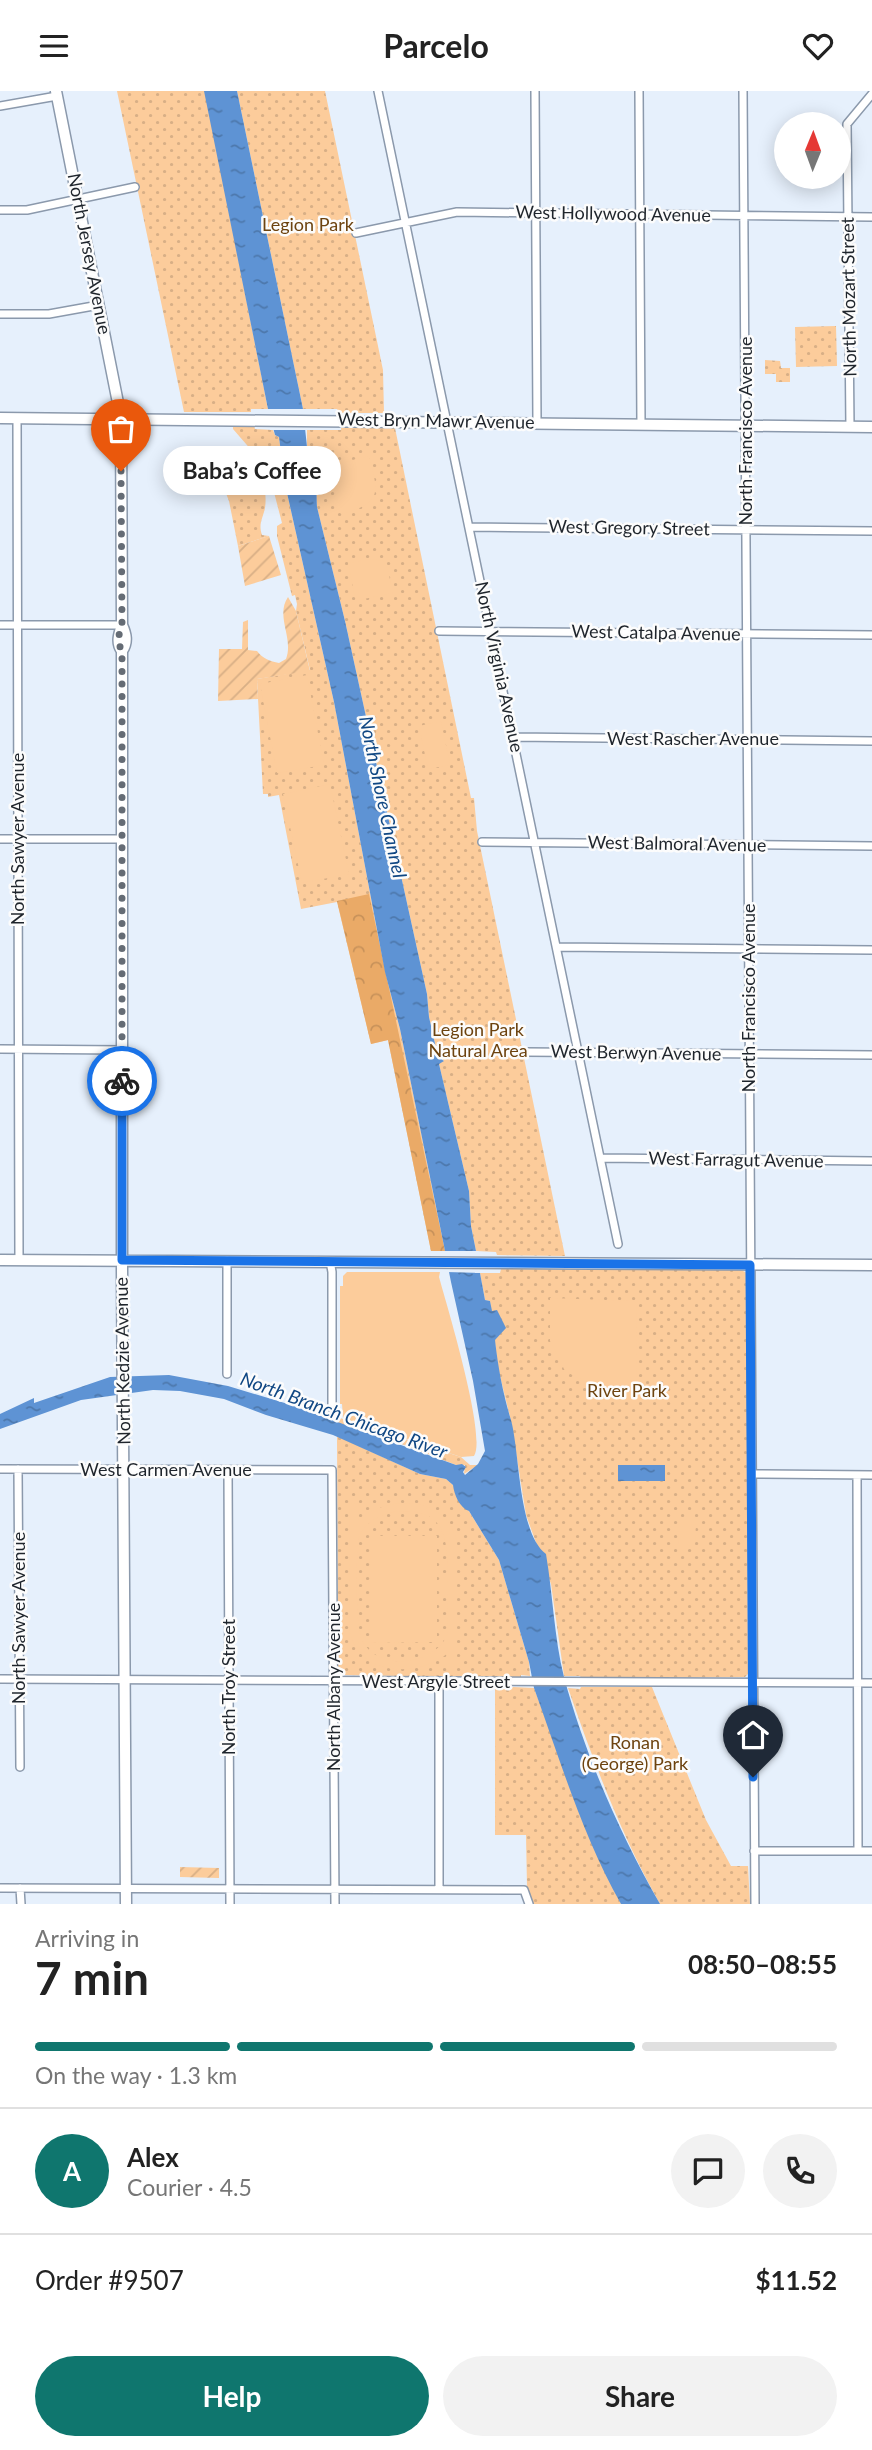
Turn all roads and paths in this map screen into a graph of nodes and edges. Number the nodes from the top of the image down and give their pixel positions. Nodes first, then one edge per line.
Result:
1 (378, 91) edge
2 (535, 91) edge
3 (639, 91) edge
4 (743, 91) edge
5 (56, 93) edge
6 (872, 94) edge
7 (0, 106) edge
8 (135, 187) dead end
9 (78, 200) junction
10 (0, 210) edge
11 (536, 213) junction
12 (640, 214) junction
13 (744, 216) junction
14 (848, 217) junction
15 (872, 217) edge
16 (406, 223) junction
17 (356, 233) dead end
18 (99, 305) junction
19 (0, 314) edge
20 (0, 418) edge
21 (17, 418) junction
22 (121, 418) junction
23 (447, 421) junction
24 (537, 422) junction
25 (641, 424) junction
26 (746, 425) junction
27 (850, 426) junction
28 (872, 427) edge
29 (469, 527) junction
30 (746, 529) junction
31 (872, 531) edge
32 (0, 625) edge
33 (18, 625) junction
34 (122, 625) junction
35 (439, 631) dead end
36 (491, 631) junction
37 (747, 634) junction
38 (872, 635) edge
39 (513, 737) junction
40 (747, 739) junction
41 (872, 741) edge
42 (0, 839) edge
43 (18, 839) junction
44 (122, 839) junction
45 (482, 842) dead end
46 (535, 843) junction
47 (748, 845) junction
48 (872, 846) edge
49 (558, 947) junction
50 (749, 949) junction
51 (872, 950) edge
52 (0, 1049) edge
53 (19, 1049) junction
54 (122, 1050) junction
55 (526, 1052) dead end
56 (578, 1053) junction
57 (749, 1054) junction
58 (872, 1055) edge
59 (601, 1159) junction
60 (750, 1160) junction
61 (872, 1161) edge
62 (618, 1244) dead end
63 (0, 1259) edge
64 (19, 1259) junction
65 (122, 1260) junction
66 (228, 1260) junction
67 (330, 1261) junction
68 (750, 1265) junction
69 (872, 1265) edge
70 (227, 1374) dead end
71 (332, 1408) dead end
72 (0, 1469) edge
73 (18, 1469) junction
74 (124, 1469) junction
75 (228, 1470) junction
76 (332, 1470) joint
77 (752, 1474) junction
78 (857, 1475) junction
79 (872, 1475) edge
80 (0, 1679) edge
81 (20, 1679) junction
82 (125, 1679) junction
83 (229, 1680) junction
84 (334, 1681) junction
85 (439, 1682) junction
86 (753, 1682) junction
87 (858, 1683) junction
88 (872, 1683) edge
89 (20, 1767) dead end
90 (754, 1851) junction
91 (858, 1851) junction
92 (872, 1851) edge
93 (0, 1888) edge
94 (20, 1888) junction
95 (126, 1888) junction
96 (230, 1889) junction
97 (335, 1889) junction
98 (439, 1889) junction
99 (20, 1904) edge
100 (126, 1904) edge
101 (230, 1904) edge
102 (335, 1904) edge
103 (529, 1904) edge
104 (755, 1904) edge

1 - 16 street, North Virginia Avenue
2 - 11 street
3 - 12 street
4 - 13 street, North Francisco Avenue
5 - 7 street
5 - 9 main road, North Jersey Avenue
6 - 14 street, North Mozart Street
8 - 9 street
9 - 10 street
9 - 18 main road, North Jersey Avenue
11 - 12 street, West Hollywood Avenue
11 - 16 street, West Hollywood Avenue
11 - 24 street
12 - 13 street, West Hollywood Avenue
12 - 25 street
13 - 14 street, West Hollywood Avenue
13 - 26 street, North Francisco Avenue
14 - 15 street, West Hollywood Avenue
14 - 27 street, North Mozart Street
16 - 17 street, West Hollywood Avenue
16 - 23 street, North Virginia Avenue
18 - 19 street
18 - 22 main road, North Jersey Avenue
20 - 21 main road, West Bryn Mawr Avenue
21 - 22 main road, West Bryn Mawr Avenue
21 - 33 street, North Sawyer Avenue
22 - 23 main road, West Bryn Mawr Avenue
22 - 34 main road, North Kedzie Avenue
23 - 24 main road, West Bryn Mawr Avenue
23 - 29 street, North Virginia Avenue
24 - 25 main road, West Bryn Mawr Avenue
25 - 26 main road, West Bryn Mawr Avenue
26 - 27 main road, West Bryn Mawr Avenue
26 - 30 street, North Francisco Avenue
27 - 28 main road, West Bryn Mawr Avenue
29 - 30 street, West Gregory Street
29 - 36 street, North Virginia Avenue
30 - 31 street, West Gregory Street
30 - 37 street, North Francisco Avenue
32 - 33 street
33 - 34 street
33 - 43 street, North Sawyer Avenue
34 - 44 main road, North Kedzie Avenue
35 - 36 street, West Catalpa Avenue
36 - 37 street, West Catalpa Avenue
36 - 39 street, North Virginia Avenue
37 - 38 street, West Catalpa Avenue
37 - 40 street, North Francisco Avenue
39 - 40 street, West Rascher Avenue
39 - 46 street, North Virginia Avenue
40 - 41 street, West Rascher Avenue
40 - 47 street, North Francisco Avenue
42 - 43 street
43 - 44 street
43 - 53 street, North Sawyer Avenue
44 - 54 main road, North Kedzie Avenue
45 - 46 street, West Balmoral Avenue
46 - 47 street, West Balmoral Avenue
46 - 49 street, North Virginia Avenue
47 - 48 street, West Balmoral Avenue
47 - 50 street, North Francisco Avenue
49 - 50 street
49 - 56 street, North Virginia Avenue
50 - 51 street
50 - 57 street, North Francisco Avenue
52 - 53 street
53 - 54 street
53 - 64 street, North Sawyer Avenue
54 - 65 main road, North Kedzie Avenue
55 - 56 street, West Berwyn Avenue
56 - 57 street, West Berwyn Avenue
56 - 59 street, North Virginia Avenue
57 - 58 street, West Berwyn Avenue
57 - 60 street, North Francisco Avenue
59 - 60 street, West Farragut Avenue
59 - 62 street, North Virginia Avenue
60 - 61 street, West Farragut Avenue
60 - 68 street, North Francisco Avenue
63 - 64 main road
64 - 65 main road
65 - 66 main road
65 - 74 main road, North Kedzie Avenue
66 - 67 main road
66 - 70 street
67 - 68 main road
67 - 71 street
68 - 69 main road
68 - 77 street, North Francisco Avenue
72 - 73 street, West Carmen Avenue
73 - 74 street, West Carmen Avenue
73 - 81 street, North Sawyer Avenue
74 - 75 street, West Carmen Avenue
74 - 82 main road, North Kedzie Avenue
75 - 76 street, West Carmen Avenue
75 - 83 street, North Troy Street
76 - 84 street, North Albany Avenue
77 - 78 street
77 - 86 street, North Francisco Avenue
78 - 79 street
78 - 87 street
80 - 81 street, West Argyle Street
81 - 82 street, West Argyle Street
81 - 89 street, North Sawyer Avenue
82 - 83 street, West Argyle Street
82 - 95 main road, North Kedzie Avenue
83 - 84 street, West Argyle Street
83 - 96 street, North Troy Street
84 - 85 street, West Argyle Street
84 - 97 street, North Albany Avenue
85 - 86 street, West Argyle Street
85 - 98 street
86 - 87 street, West Argyle Street
86 - 90 street, North Francisco Avenue
87 - 88 street, West Argyle Street
87 - 91 street
90 - 91 street
90 - 104 street, North Francisco Avenue
91 - 92 street
93 - 94 street
94 - 95 street
94 - 99 street
95 - 96 street
95 - 100 main road, North Kedzie Avenue
96 - 97 street
96 - 101 street, North Troy Street
97 - 98 street
97 - 102 street, North Albany Avenue
98 - 103 street

